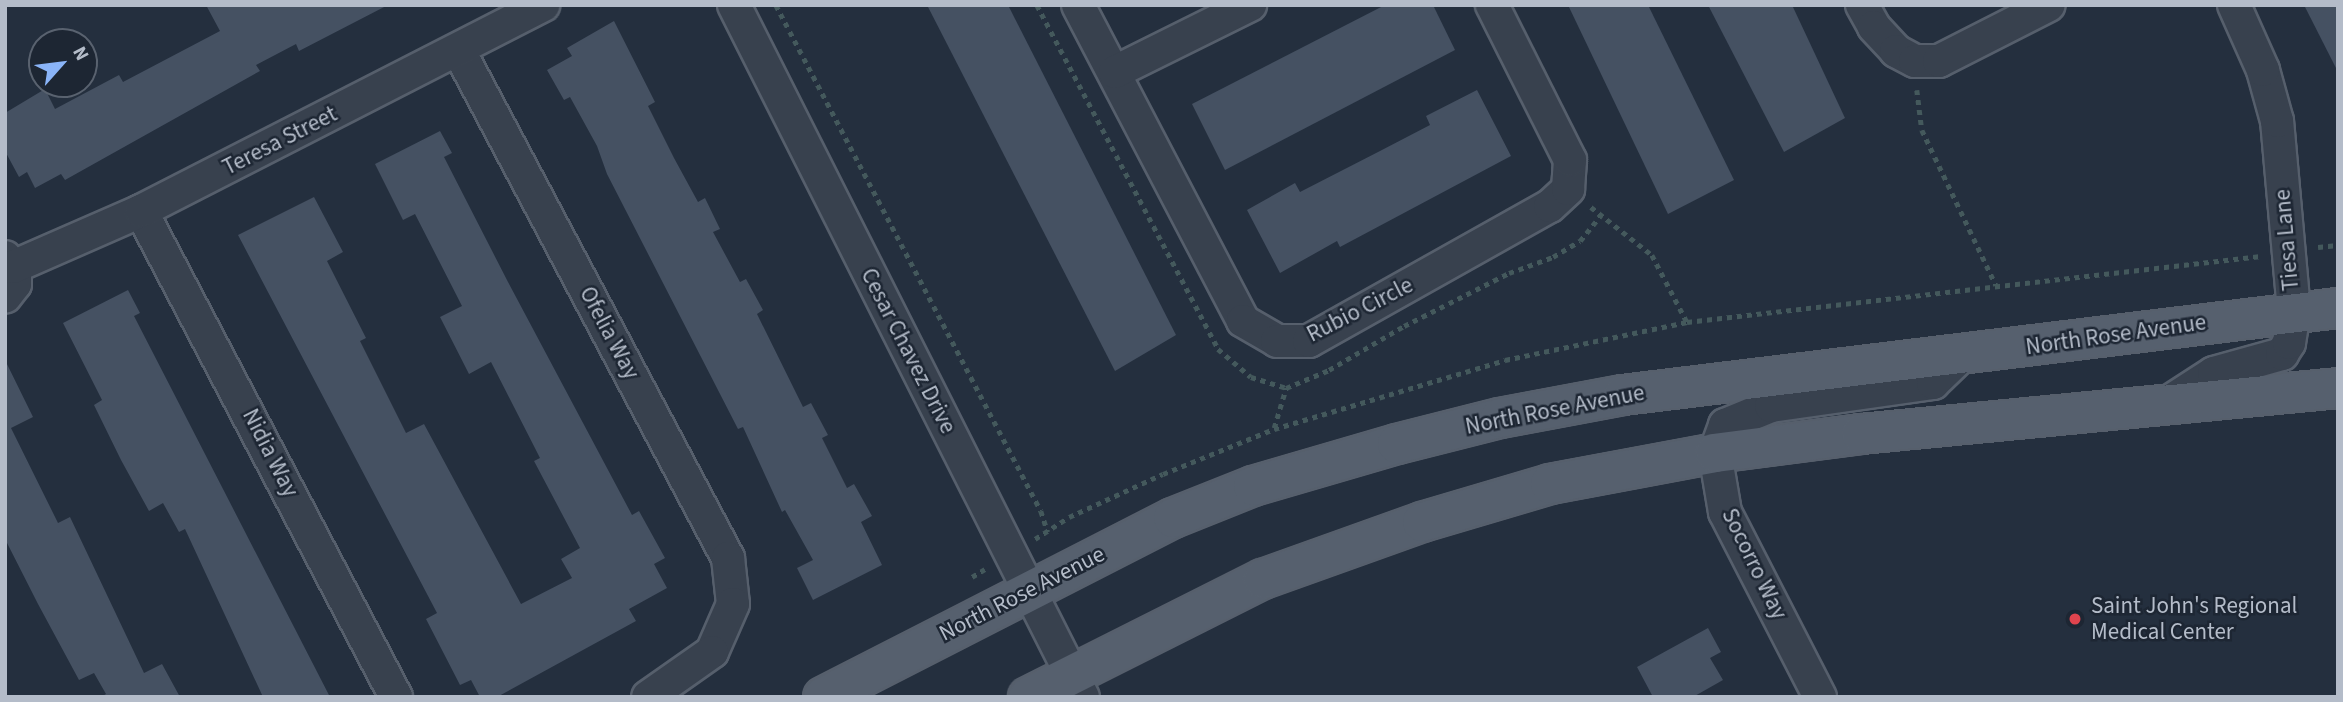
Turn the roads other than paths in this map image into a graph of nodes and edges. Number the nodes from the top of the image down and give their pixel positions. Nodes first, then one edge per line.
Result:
1 (543, 5) edge
2 (734, 5) edge
3 (1078, 5) edge
4 (1250, 5) edge
5 (1492, 5) edge
6 (1862, 5) edge
7 (2049, 5) edge
8 (2234, 5) edge
9 (459, 51) junction
10 (1115, 72) junction
11 (141, 211) junction
12 (9, 262) edge
13 (5, 297) edge
14 (2338, 307) edge
15 (2294, 312) junction
16 (1962, 355) junction
17 (2338, 388) edge
18 (2166, 404) junction
19 (1715, 453) junction
20 (1028, 590) junction
21 (1077, 685) edge
22 (396, 697) edge
23 (648, 697) edge
24 (823, 697) edge
25 (1028, 697) edge
26 (1820, 697) edge

1 - 9 street, Teresa Street
2 - 20 street, Cesar Chavez Drive
3 - 10 street, Rubio Circle
4 - 10 street
5 - 10 street, Rubio Circle
6 - 7 street
8 - 15 street, Tiesa Lane
9 - 11 street, Teresa Street
9 - 23 street, Ofelia Way
11 - 12 street, Teresa Street
11 - 22 street, Nidia Way
12 - 13 street
14 - 15 main road, North Rose Avenue
15 - 16 main road, North Rose Avenue
15 - 18 street, Tiesa Lane
16 - 19 street
16 - 20 main road, North Rose Avenue
17 - 18 main road
18 - 19 main road
19 - 21 main road
19 - 26 street, Socorro Way
20 - 21 street, Cesar Chavez Drive
20 - 24 main road, North Rose Avenue
21 - 25 main road

